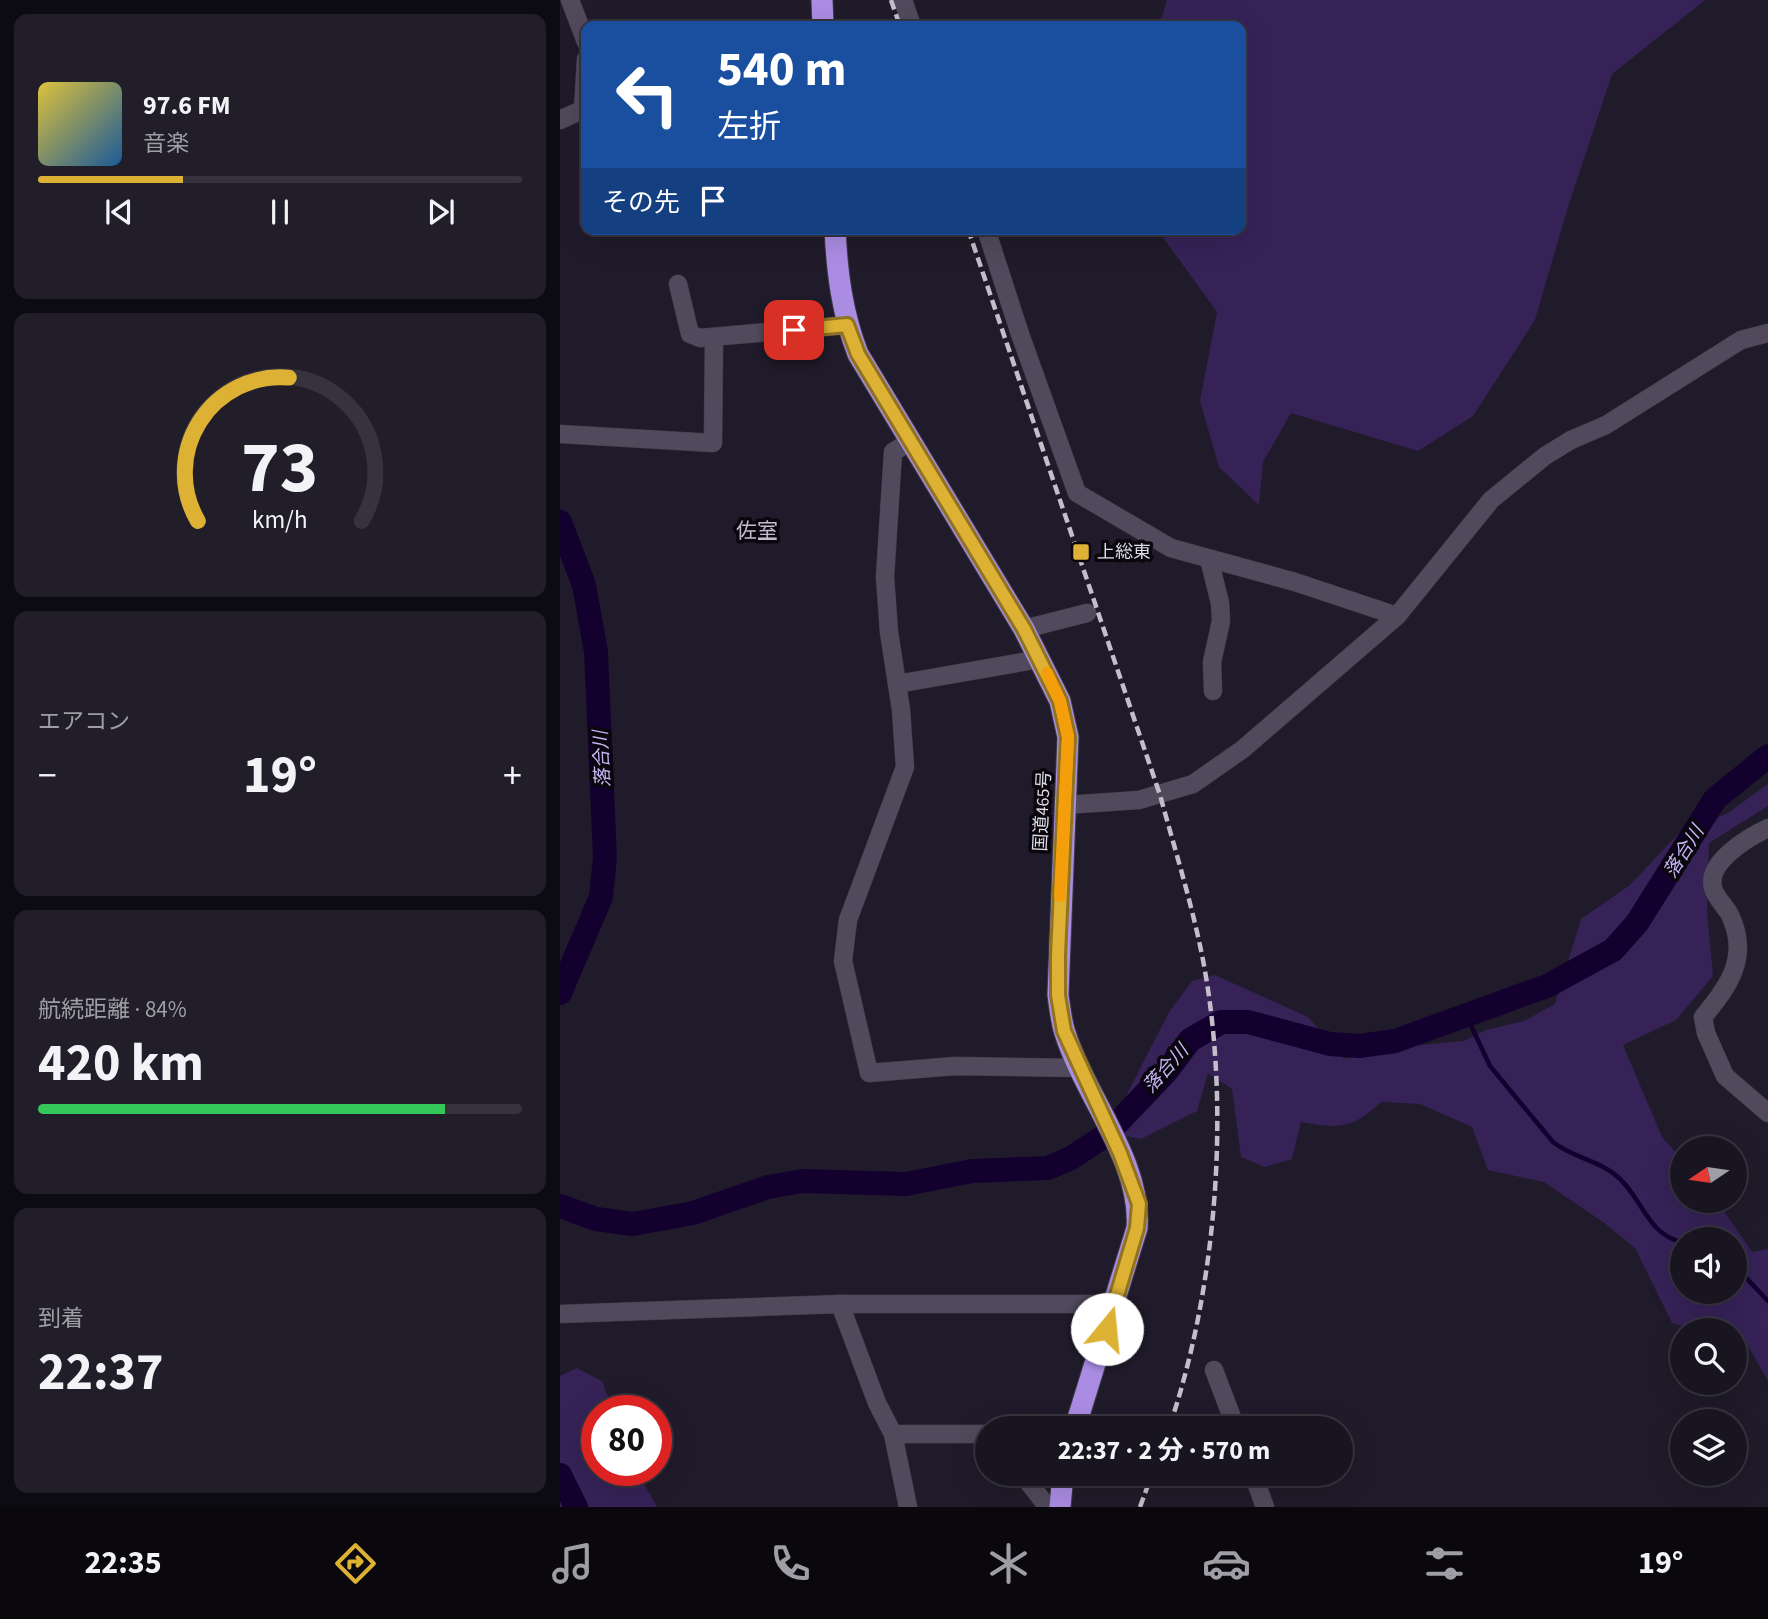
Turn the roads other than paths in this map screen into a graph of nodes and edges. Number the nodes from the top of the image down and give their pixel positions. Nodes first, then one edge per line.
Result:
1 (570, 0) edge
2 (822, 0) edge
3 (903, 0) edge
4 (823, 21) edge
5 (910, 21) edge
6 (581, 29) edge
7 (581, 110) edge
8 (560, 120) edge
9 (835, 235) edge
10 (988, 235) edge
11 (678, 284) dead end
12 (847, 325) junction
13 (1768, 333) edge
14 (714, 337) junction
15 (560, 434) edge
16 (909, 442) junction
17 (1209, 559) junction
18 (1087, 613) dead end
19 (1397, 616) junction
20 (1024, 629) junction
21 (1040, 659) junction
22 (897, 684) junction
23 (1213, 691) dead end
24 (1065, 805) junction
25 (1768, 828) edge
26 (1079, 1068) junction
27 (1768, 1113) edge
28 (840, 1304) junction
29 (1115, 1304) junction
30 (566, 1313) edge
31 (1214, 1370) dead end
32 (1079, 1416) edge
33 (1231, 1416) edge
34 (893, 1434) junction
35 (975, 1434) edge
36 (1031, 1486) edge
37 (1062, 1486) edge
38 (1257, 1486) edge
39 (908, 1507) edge
40 (1052, 1507) edge
41 (1060, 1507) edge
42 (1265, 1507) edge

1 - 6 street
2 - 4 highway
3 - 5 street
7 - 8 street
9 - 12 highway, 国道465号
10 - 17 street
11 - 14 street
12 - 14 street
12 - 16 highway, 国道465号
13 - 19 street
14 - 15 street
16 - 20 highway, 国道465号
16 - 22 street
17 - 19 street
17 - 23 street
18 - 20 street
19 - 24 street
20 - 21 highway, 国道465号
21 - 22 street
21 - 24 highway, 国道465号
22 - 26 street
24 - 26 highway, 国道465号
25 - 27 street
26 - 29 highway, 国道465号
28 - 29 street
28 - 30 street
28 - 34 street
29 - 32 highway, 国道465号
31 - 33 street
34 - 35 street
34 - 39 street
36 - 40 street
37 - 41 highway
38 - 42 street

